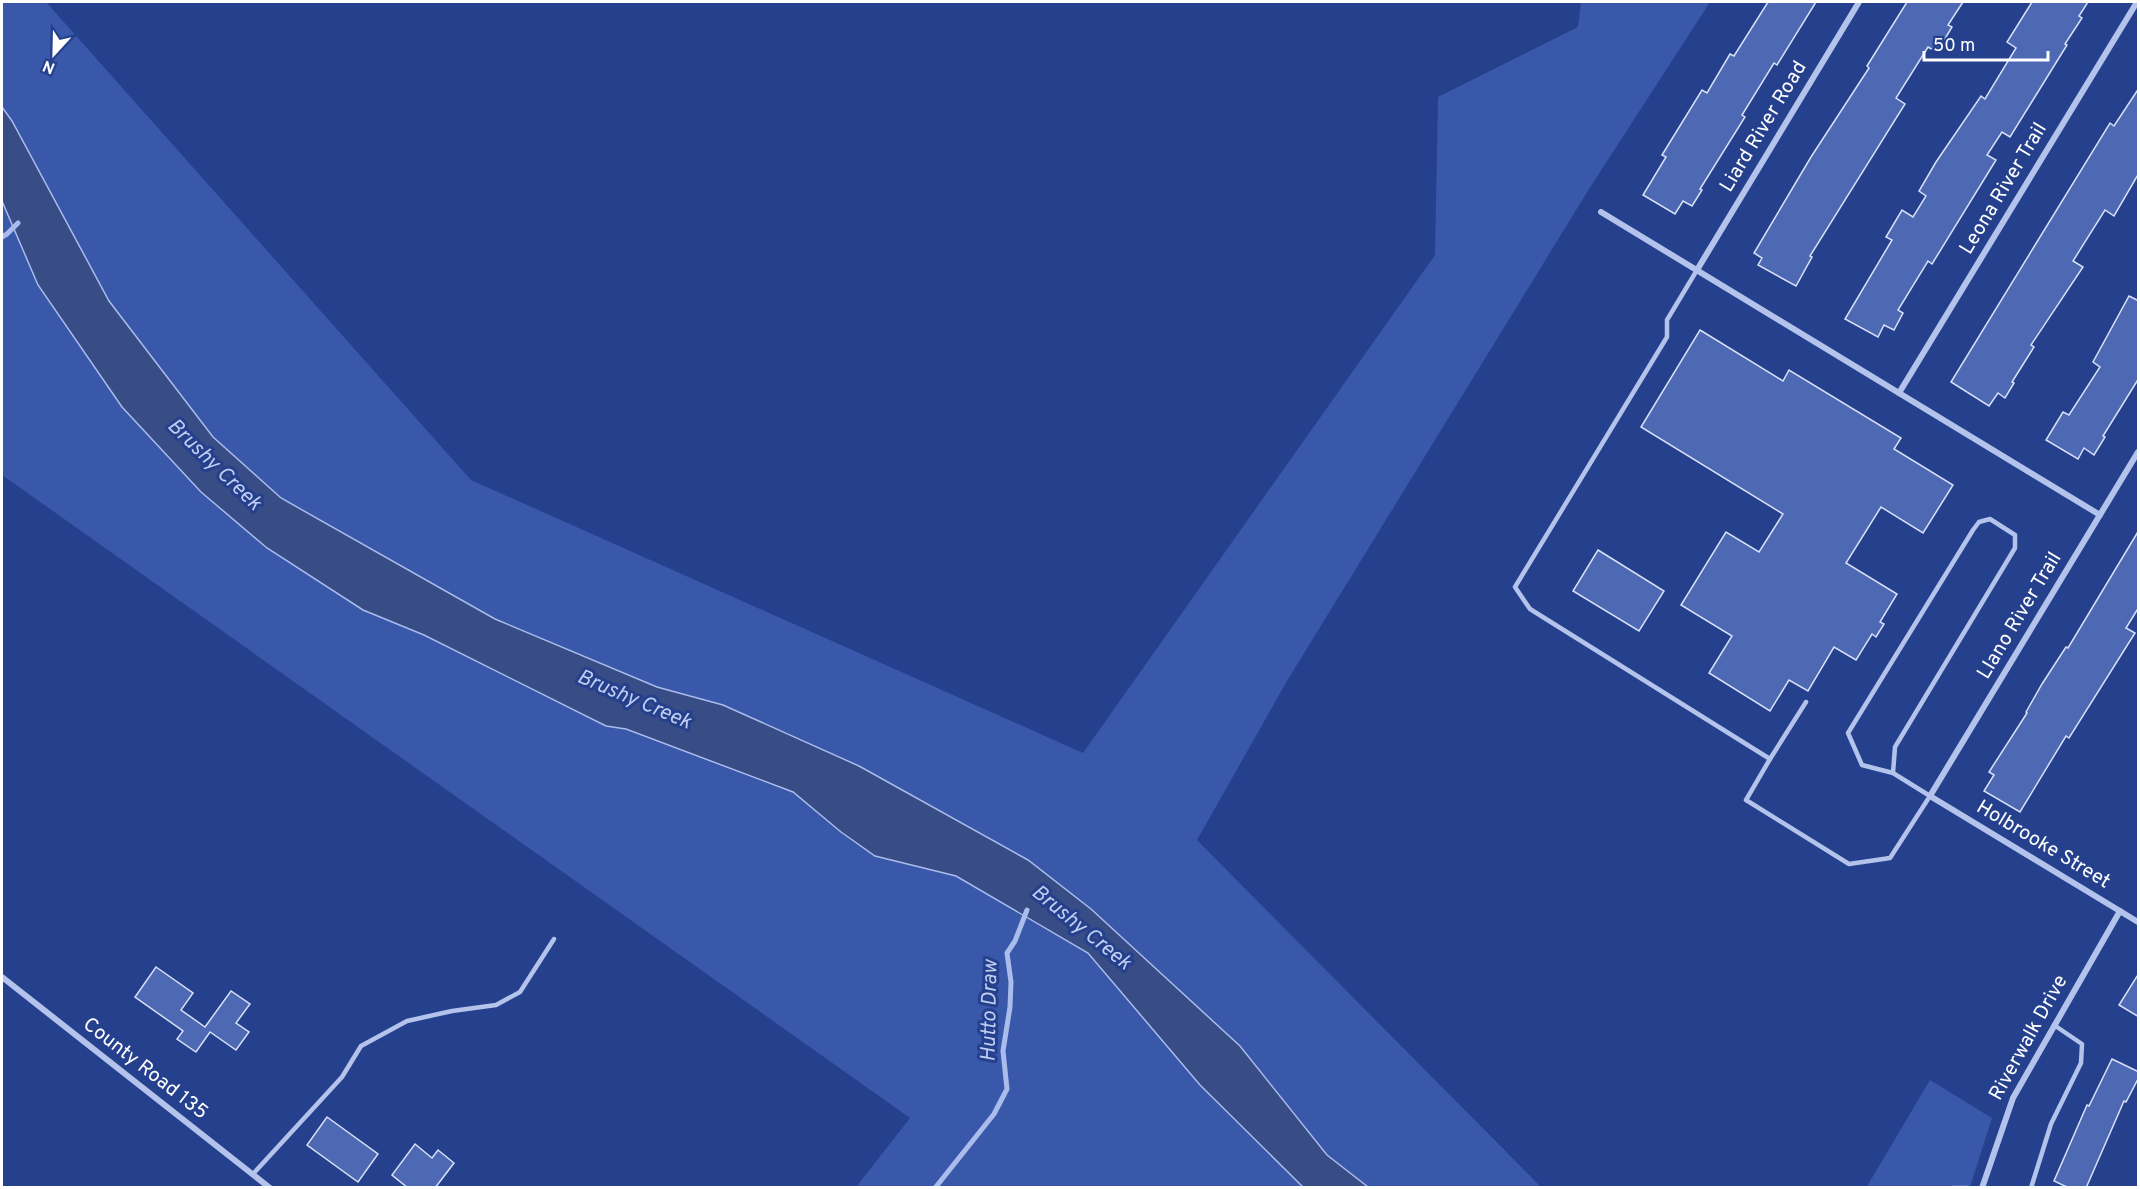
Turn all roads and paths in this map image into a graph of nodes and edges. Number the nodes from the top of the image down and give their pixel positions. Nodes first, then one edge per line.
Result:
1 (1859, 2) edge
2 (2137, 2) edge
3 (1601, 212) dead end
4 (1697, 270) junction
5 (1899, 393) junction
6 (2139, 452) edge
7 (2100, 515) junction
8 (1806, 702) dead end
9 (1770, 759) junction
10 (1893, 773) junction
11 (1930, 796) junction
12 (2120, 911) junction
13 (2139, 922) edge
14 (554, 939) dead end
15 (2, 977) edge
16 (2054, 1025) junction
17 (253, 1174) junction
18 (270, 1188) edge
19 (1953, 1188) edge
20 (1968, 1188) edge
21 (1982, 1188) edge
22 (2031, 1188) edge

1 - 4 street, Liard River Road
2 - 5 street, Leona River Trail
3 - 4 street
4 - 5 street
4 - 9 lane
5 - 7 street
6 - 7 street, Llano River Trail
7 - 11 street, Llano River Trail
8 - 9 lane
9 - 11 lane
10 - 10 lane
10 - 11 lane
11 - 12 street, Holbrooke Street
12 - 13 street, Holbrooke Street
12 - 16 street, Riverwalk Drive
14 - 17 lane
15 - 17 street, County Road 135
16 - 21 street, Riverwalk Drive
16 - 22 lane
17 - 18 street, County Road 135
19 - 20 lane

